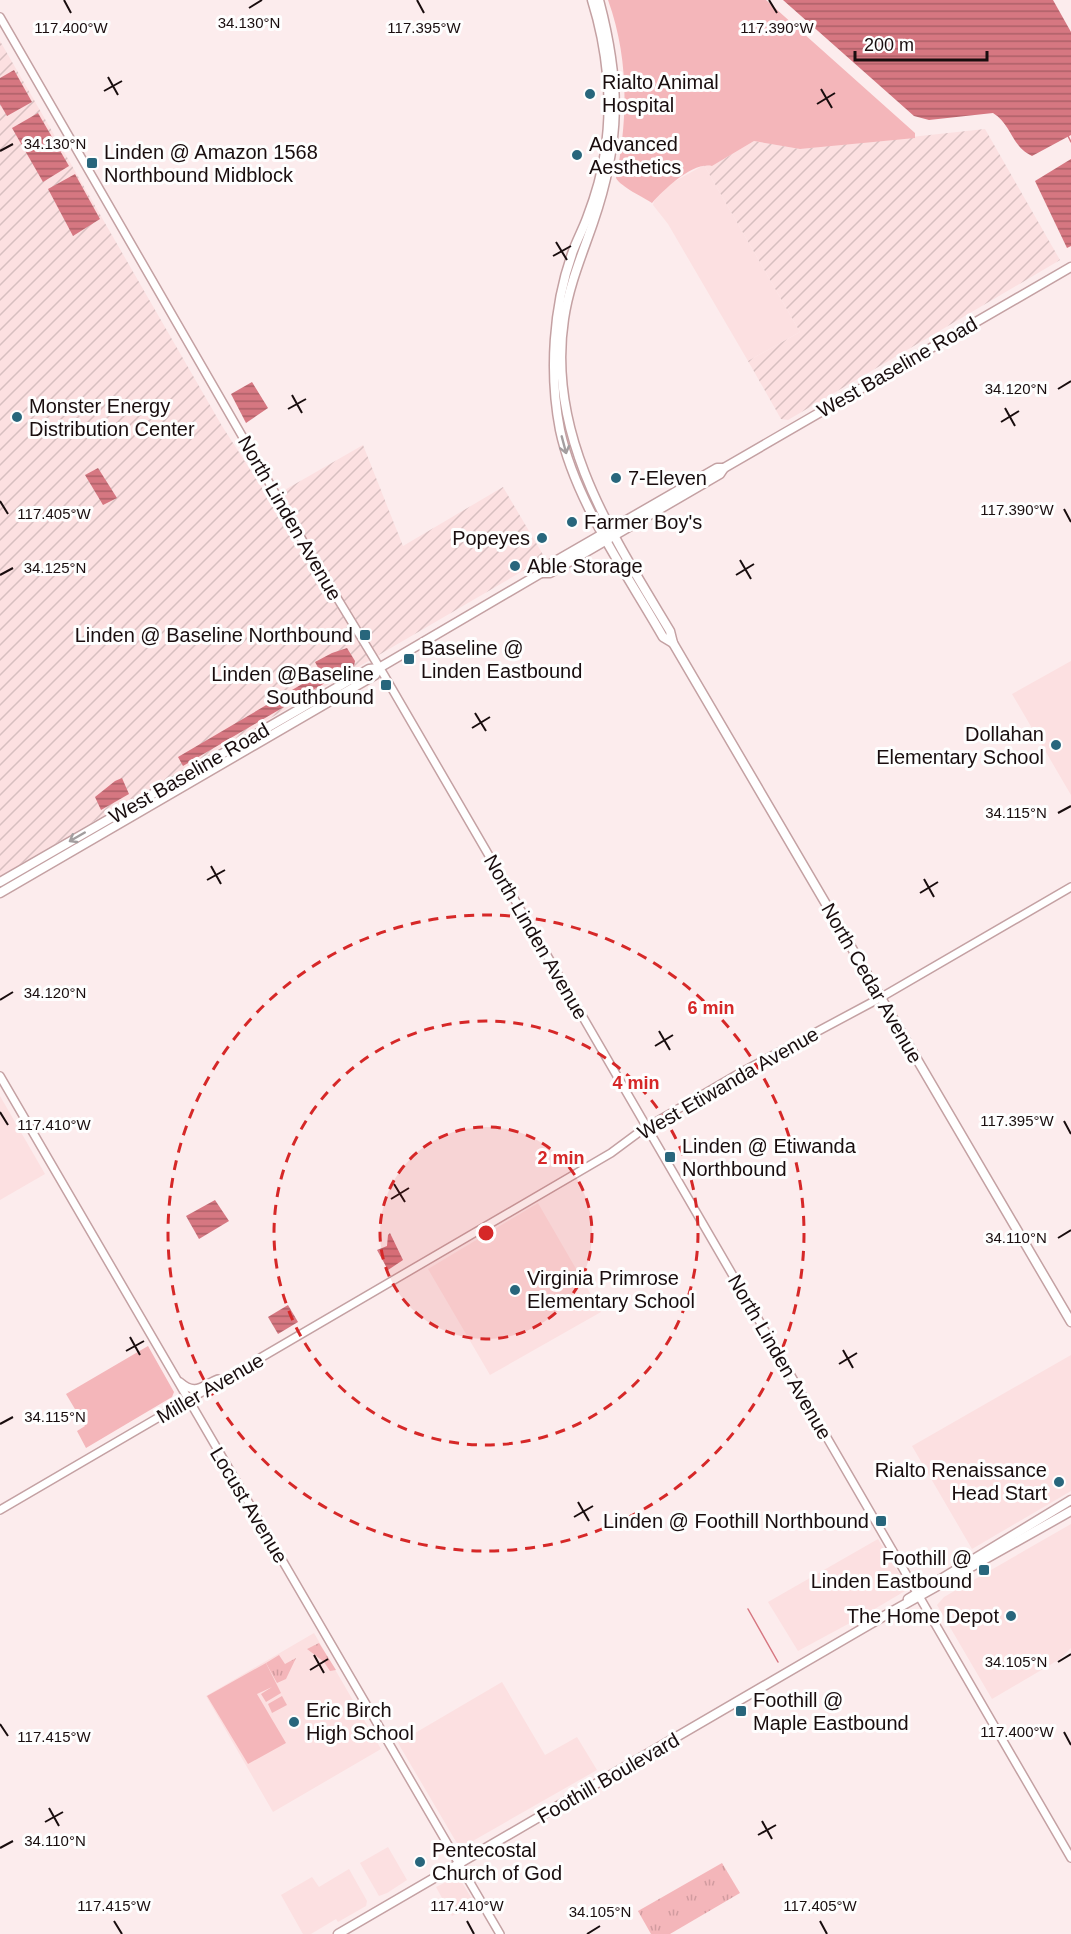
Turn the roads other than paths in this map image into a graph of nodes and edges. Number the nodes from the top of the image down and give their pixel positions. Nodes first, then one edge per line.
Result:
1 (595, 1) edge
2 (0, 17) edge
3 (1071, 267) edge
4 (609, 535) junction
5 (379, 668) junction
6 (0, 882) edge
7 (1071, 887) edge
8 (0, 893) edge
9 (880, 998) junction
10 (0, 1076) edge
11 (647, 1127) junction
12 (419, 1265) joint
13 (1071, 1323) edge
14 (234, 1373) junction
15 (176, 1378) junction
16 (188, 1401) junction
17 (1071, 1500) edge
18 (0, 1510) edge
19 (1071, 1511) edge
20 (919, 1594) junction
21 (1071, 1858) edge
22 (459, 1864) junction
23 (338, 1934) edge
24 (500, 1934) edge

1 - 4 main road, North Cedar Avenue
2 - 5 street, North Linden Avenue
3 - 4 main road, West Baseline Road
4 - 5 main road, West Baseline Road
4 - 9 main road, North Cedar Avenue
5 -> 6 main road, West Baseline Road
5 - 8 main road, West Baseline Road
5 - 11 street, North Linden Avenue
7 - 9 street, West Etiwanda Avenue
9 - 11 street, West Etiwanda Avenue
9 - 13 main road, North Cedar Avenue
10 - 15 street, Locust Avenue
11 - 12 street, West Etiwanda Avenue
11 - 20 street, North Linden Avenue
12 - 14 street, Miller Avenue
14 - 15 street
14 - 16 street, Miller Avenue
15 - 16 street, Locust Avenue
16 - 18 street, Miller Avenue
16 - 22 street, Locust Avenue
17 - 20 main road
19 - 20 main road
20 - 21 street, North Linden Avenue
20 - 22 main road, Foothill Boulevard
22 - 23 main road, Foothill Boulevard
22 - 24 street, Locust Avenue

